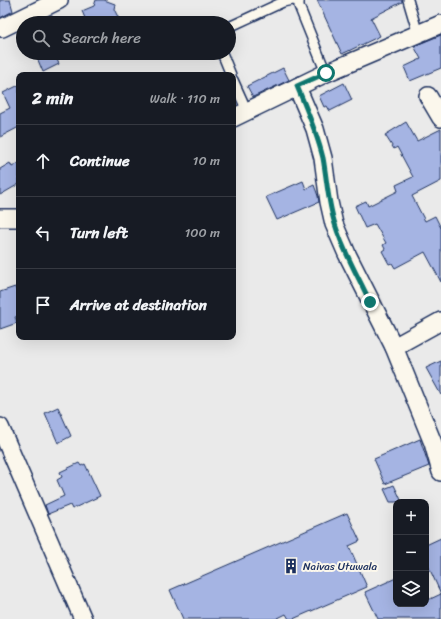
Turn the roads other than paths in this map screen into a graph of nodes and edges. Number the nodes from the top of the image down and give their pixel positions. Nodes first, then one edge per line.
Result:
1 (60, 0) edge
2 (299, 0) edge
3 (408, 0) edge
4 (27, 16) edge
5 (16, 21) edge
6 (236, 24) edge
7 (441, 24) edge
8 (2, 28) dead end
9 (418, 34) junction
10 (225, 60) edge
11 (230, 72) edge
12 (326, 73) junction
13 (297, 86) junction
14 (236, 95) edge
15 (428, 96) dead end
16 (240, 115) edge
17 (441, 118) edge
18 (0, 218) edge
19 (16, 218) edge
20 (441, 321) edge
21 (394, 347) junction
22 (0, 427) edge
23 (441, 472) edge
24 (83, 619) edge

1 - 4 street
2 - 6 lane
2 - 12 lane
3 - 9 lane
5 - 8 street
7 - 9 street
9 - 12 street
10 - 11 lane
12 - 13 street
13 - 16 street
13 - 21 street
14 - 16 lane
15 - 17 street
18 - 19 street
20 - 21 street
21 - 23 street
22 - 24 street

